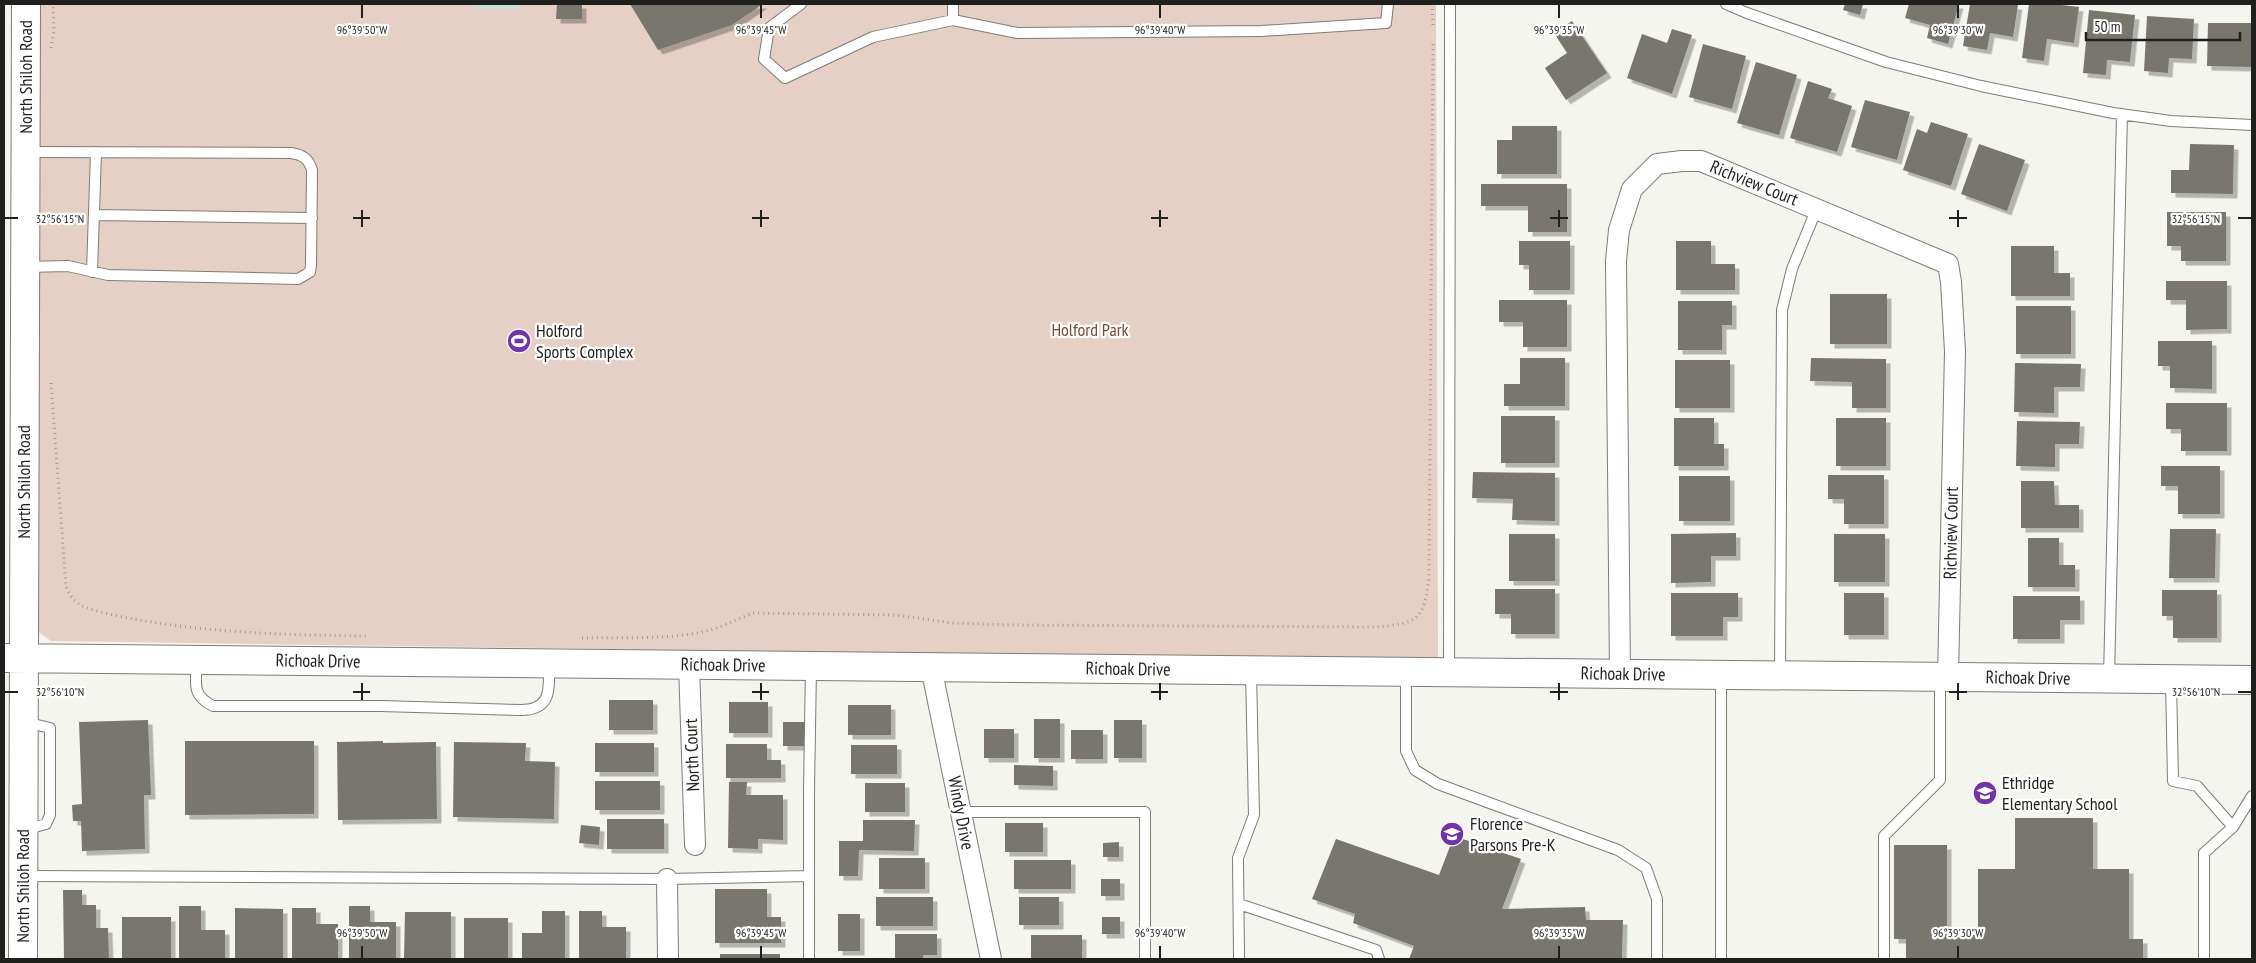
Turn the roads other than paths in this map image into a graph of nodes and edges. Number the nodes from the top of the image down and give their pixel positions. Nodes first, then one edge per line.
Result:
1 (26, 4) edge
2 (802, 4) edge
3 (953, 4) edge
4 (1388, 4) edge
5 (1450, 4) edge
6 (1726, 4) edge
7 (953, 20) junction
8 (2122, 114) junction
9 (2252, 125) edge
10 (25, 152) junction
11 (96, 152) junction
12 (1817, 208) junction
13 (94, 215) junction
14 (312, 218) junction
15 (14, 267) edge
16 (92, 272) junction
17 (14, 659) edge
18 (197, 660) junction
19 (549, 664) junction
20 (689, 665) junction
21 (811, 666) junction
22 (931, 667) junction
23 (1251, 670) junction
24 (1406, 672) junction
25 (1449, 672) junction
26 (1620, 674) junction
27 (1721, 675) junction
28 (1780, 676) junction
29 (1944, 677) junction
30 (2109, 679) junction
31 (2171, 679) junction
32 (2252, 680) edge
33 (2252, 796) edge
34 (961, 812) junction
35 (2233, 827) junction
36 (696, 845) dead end
37 (23, 876) junction
38 (809, 876) junction
39 (667, 879) junction
40 (1238, 904) junction
41 (23, 959) edge
42 (668, 959) edge
43 (809, 959) edge
44 (991, 959) edge
45 (1145, 959) edge
46 (1239, 959) edge
47 (1379, 959) edge
48 (1657, 959) edge
49 (1721, 959) edge
50 (1884, 959) edge
51 (2204, 959) edge

1 - 10 street, North Shiloh Road
2 - 7 lane
3 - 7 lane
4 - 7 lane
5 - 25 lane
6 - 8 lane
8 - 9 lane
8 - 30 lane
10 - 11 lane
10 - 15 street, North Shiloh Road
11 - 13 lane
11 - 14 lane
12 - 26 street, Richview Court
12 - 28 lane
12 - 29 street, Richview Court
13 - 14 lane
13 - 16 lane
14 - 16 lane
15 - 16 lane
15 - 17 street, North Shiloh Road
17 - 18 street, Richoak Drive
17 - 37 street, North Shiloh Road
18 - 19 street, Richoak Drive
18 - 19 lane
19 - 20 street, Richoak Drive
20 - 21 street, Richoak Drive
20 - 36 street, North Court
21 - 22 street, Richoak Drive
21 - 38 lane
22 - 23 street, Richoak Drive
22 - 34 street, Windy Drive
23 - 24 street, Richoak Drive
23 - 40 lane
24 - 25 street, Richoak Drive
24 - 48 lane
25 - 26 street, Richoak Drive
26 - 27 street, Richoak Drive
27 - 28 street, Richoak Drive
27 - 49 lane
28 - 29 street, Richoak Drive
29 - 30 street, Richoak Drive
29 - 50 lane
30 - 31 street, Richoak Drive
31 - 32 street, Richoak Drive
31 - 35 lane
33 - 35 lane
34 - 44 street, Windy Drive
34 - 45 lane
35 - 51 lane
37 - 39 lane
37 - 41 street, North Shiloh Road
38 - 39 lane
38 - 43 lane
39 - 42 street
40 - 46 lane
40 - 47 lane

